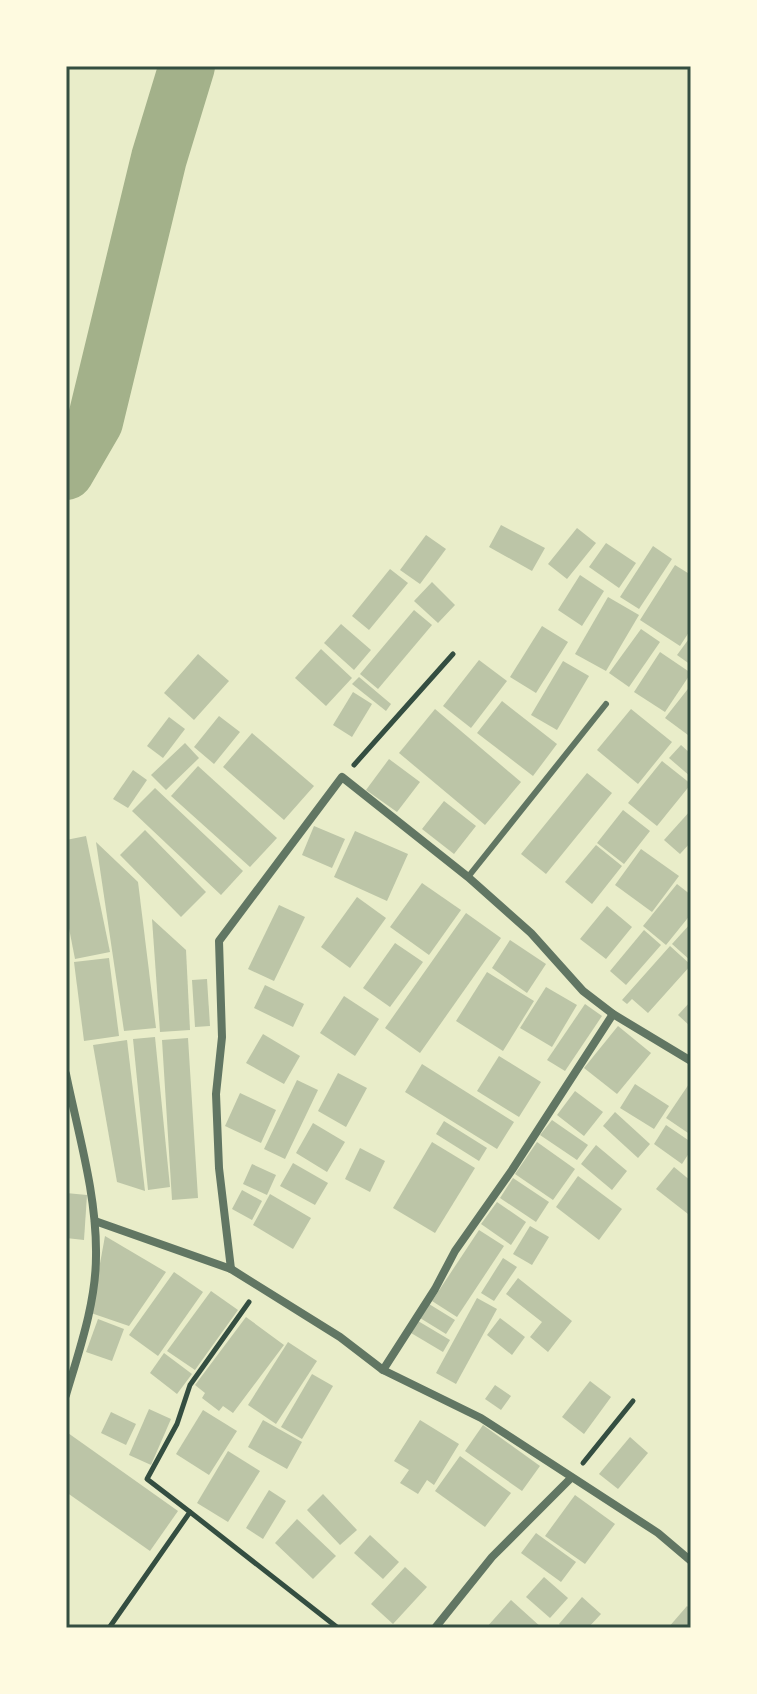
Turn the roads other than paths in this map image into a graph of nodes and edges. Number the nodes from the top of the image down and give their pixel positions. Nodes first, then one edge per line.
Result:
1 (606, 704) dead end
2 (468, 877) junction
3 (613, 1014) junction
4 (691, 1061) edge
5 (66, 1074) edge
6 (95, 1221) junction
7 (231, 1269) junction
8 (383, 1370) junction
9 (66, 1395) edge
10 (571, 1478) junction
11 (691, 1561) edge
12 (435, 1628) edge

1 - 2 lane
2 - 3 street
2 - 7 street
3 - 4 street
3 - 8 street
5 - 6 street
6 - 7 street
6 - 9 street
7 - 8 street
8 - 10 street
10 - 11 street
10 - 12 street

